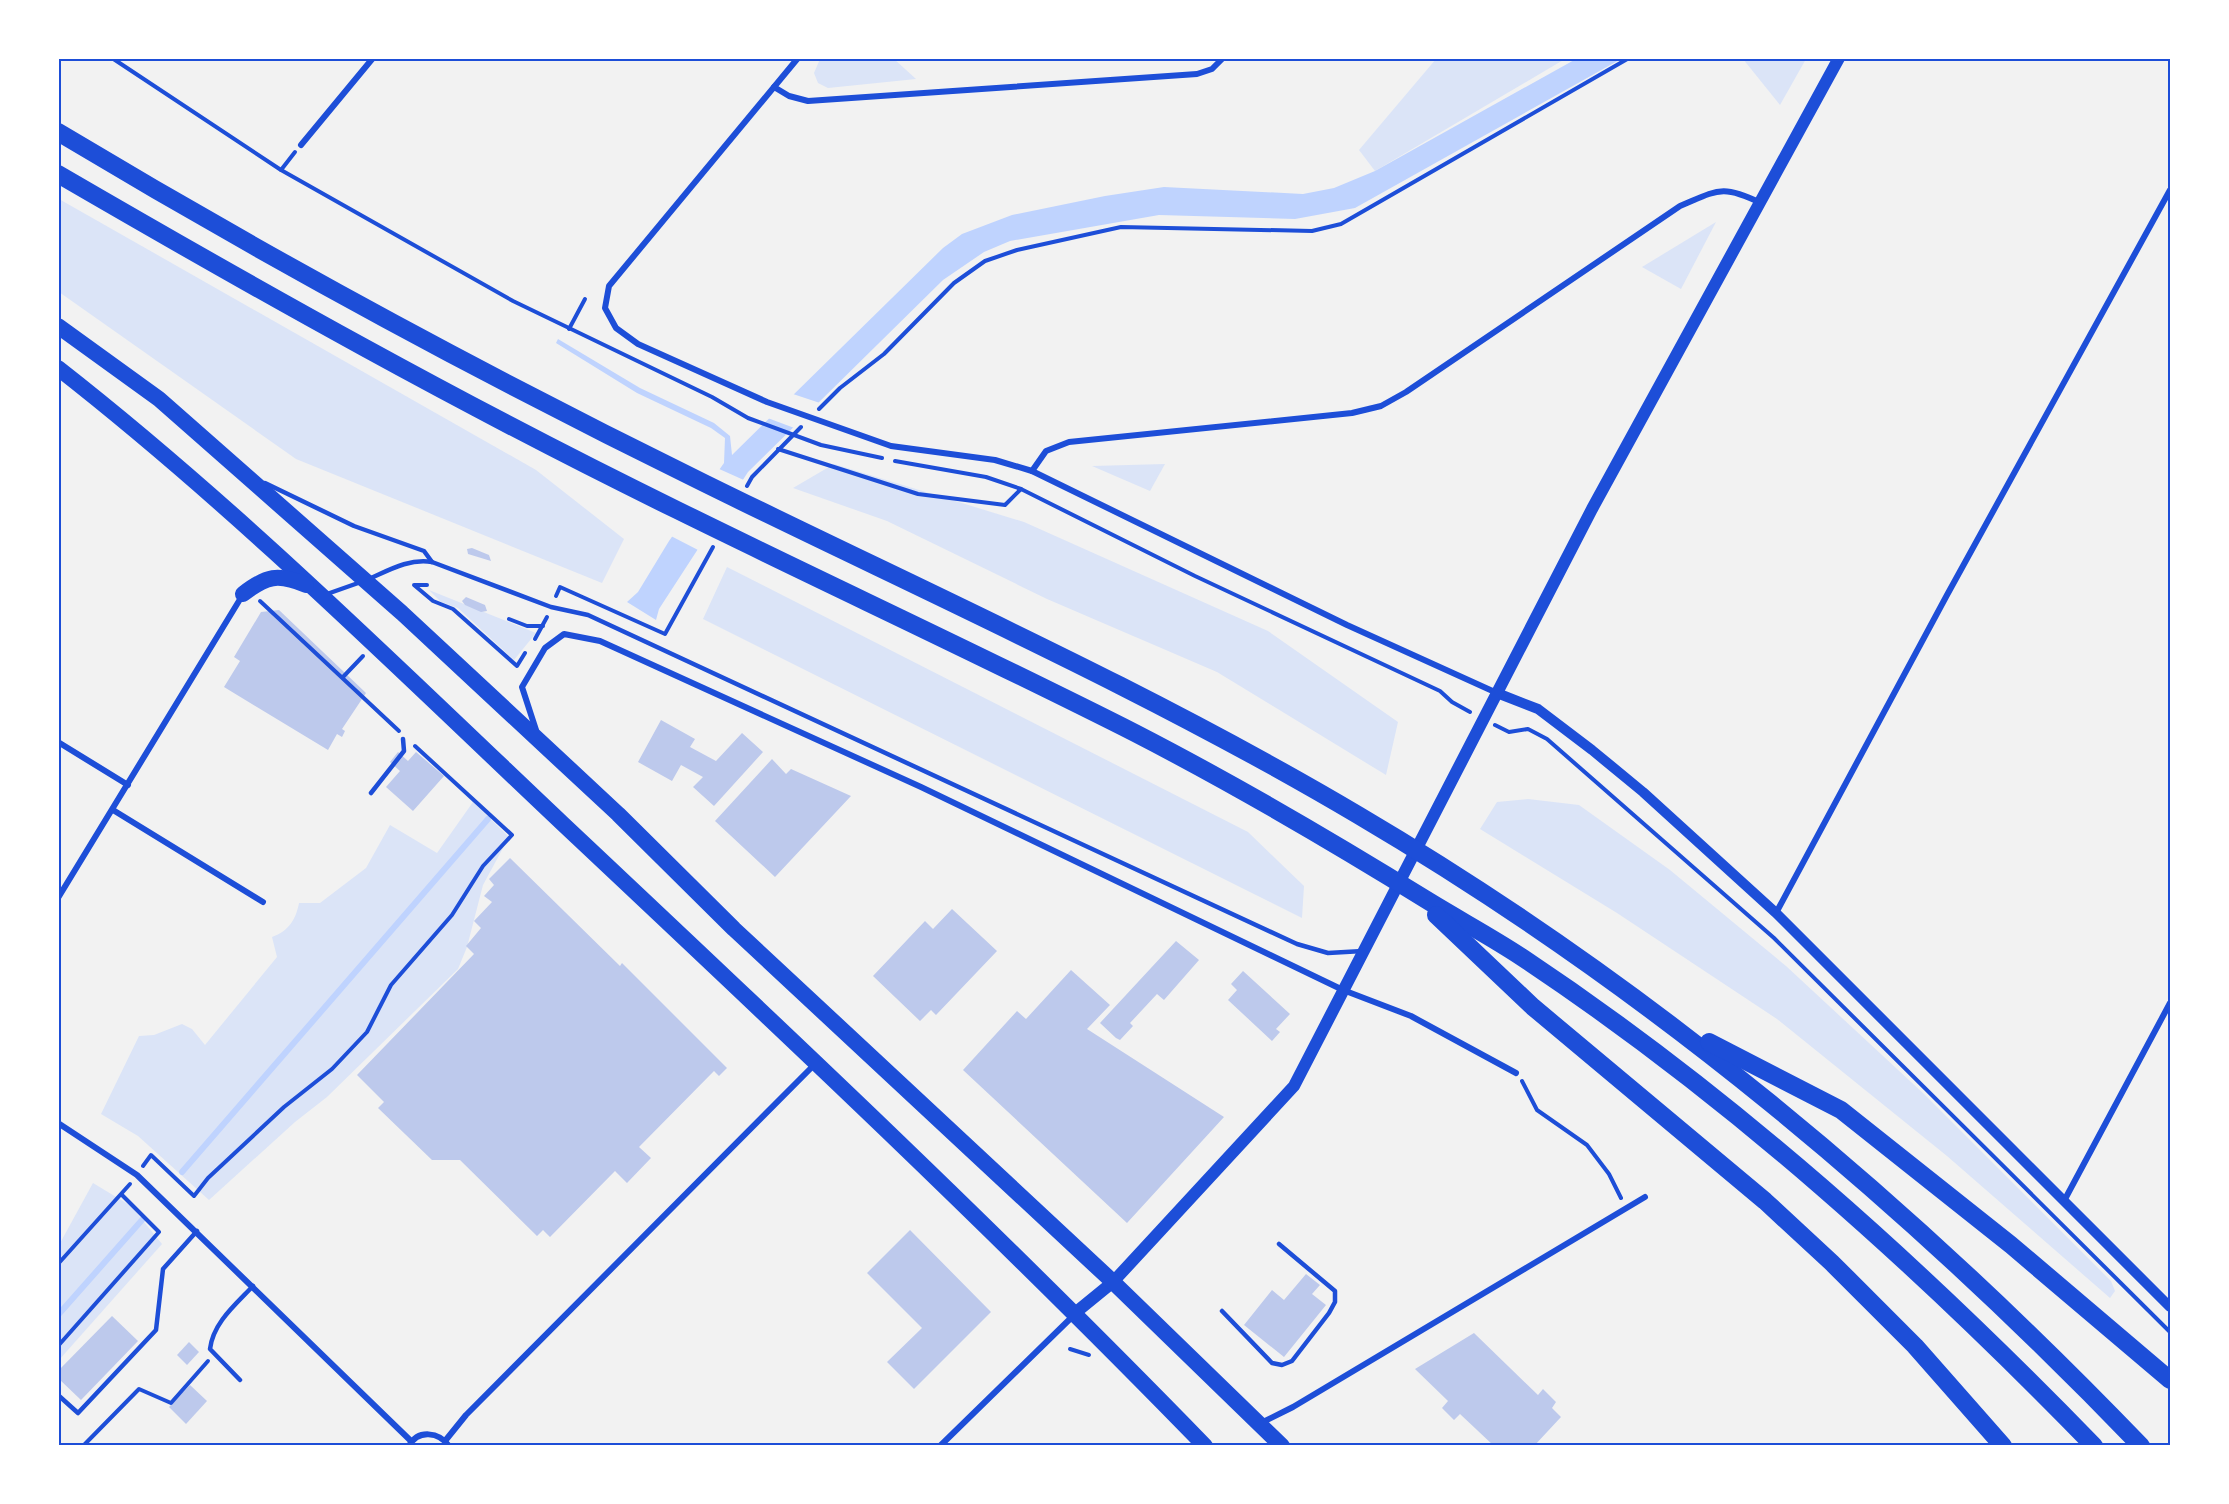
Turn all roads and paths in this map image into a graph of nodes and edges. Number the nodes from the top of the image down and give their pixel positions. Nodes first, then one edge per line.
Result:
1 (112, 58) edge
2 (373, 58) edge
3 (798, 58) edge
4 (1223, 58) edge
5 (1629, 58) edge
6 (1839, 58) edge
7 (774, 87) junction
8 (58, 132) edge
9 (301, 145) joint
10 (281, 170) junction
11 (58, 174) edge
12 (2170, 190) edge
13 (1761, 203) junction
14 (585, 299) dead end
15 (58, 326) edge
16 (569, 329) junction
17 (58, 368) edge
18 (840, 388) dead end
19 (778, 449) dead end
20 (1032, 471) junction
21 (247, 474) junction
22 (1021, 489) junction
23 (432, 562) junction
24 (365, 581) junction
25 (427, 585) dead end
26 (560, 587) dead end
27 (317, 591) junction
28 (243, 594) joint
29 (260, 601) dead end
30 (509, 619) dead end
31 (665, 634) dead end
32 (1497, 693) junction
33 (1452, 702) dead end
34 (1509, 732) dead end
35 (403, 737) joint
36 (58, 742) edge
37 (540, 742) junction
38 (412, 743) dead end
39 (128, 785) junction
40 (371, 793) dead end
41 (113, 810) junction
42 (58, 898) edge
43 (263, 902) dead end
44 (1435, 910) junction
45 (1776, 914) junction
46 (1363, 951) junction
47 (1343, 990) junction
48 (2170, 1003) edge
49 (1667, 1020) junction
50 (817, 1063) junction
51 (1516, 1073) joint
52 (58, 1123) edge
53 (151, 1155) dead end
54 (126, 1190) dead end
55 (122, 1195) junction
56 (1645, 1197) dead end
57 (2064, 1202) junction
58 (1626, 1209) junction
59 (197, 1231) junction
60 (1279, 1244) dead end
61 (58, 1264) edge
62 (1113, 1282) junction
63 (253, 1286) junction
64 (2170, 1307) edge
65 (1222, 1311) dead end
66 (1075, 1314) junction
67 (2170, 1332) edge
68 (58, 1346) edge
69 (1070, 1349) dead end
70 (214, 1354) junction
71 (1089, 1355) dead end
72 (240, 1380) dead end
73 (2170, 1380) edge
74 (58, 1395) edge
75 (1261, 1423) junction
76 (410, 1443) edge
77 (447, 1443) edge
78 (83, 1446) edge
79 (940, 1446) edge
80 (1205, 1446) edge
81 (1282, 1446) edge
82 (2003, 1446) edge
83 (2094, 1446) edge
84 (2141, 1446) edge

1 - 10 path
2 - 9 street
3 - 7 street
4 - 7 street
5 - 18 path
6 - 13 main road
7 - 20 street
8 - 49 highway
9 - 10 path
10 - 16 path
11 - 44 highway
12 - 45 street
13 - 20 street
13 - 32 main road
14 - 16 path
15 - 21 highway
16 - 22 path
17 - 27 highway
19 - 22 path
20 - 32 street
21 - 23 lane
21 - 24 highway
22 - 33 path
23 - 24 lane
23 - 46 lane
24 - 27 lane
24 - 37 highway
25 - 30 path
26 - 31 path
27 - 28 highway
27 - 50 highway
28 - 39 street
29 - 35 path
32 - 45 street
32 - 46 main road
34 - 67 path
35 - 40 lane
36 - 39 street
37 - 47 street
37 - 62 highway
38 - 53 path
39 - 41 street
41 - 42 street
41 - 43 street
44 - 82 highway
44 - 83 highway
45 - 57 street
46 - 47 main road
47 - 51 street
47 - 62 main road
48 - 57 street
49 - 73 highway
49 - 84 highway
50 - 66 highway
50 - 77 street
51 - 58 path
52 - 59 street
54 - 55 path
55 - 61 path
55 - 68 path
56 - 58 street
57 - 64 street
58 - 75 street
59 - 63 street
59 - 74 lane
60 - 65 lane
62 - 66 main road
62 - 75 highway
63 - 70 lane
63 - 76 street
66 - 79 street
66 - 80 highway
69 - 71 path
70 - 72 lane
70 - 78 path
75 - 81 highway
76 - 77 street

